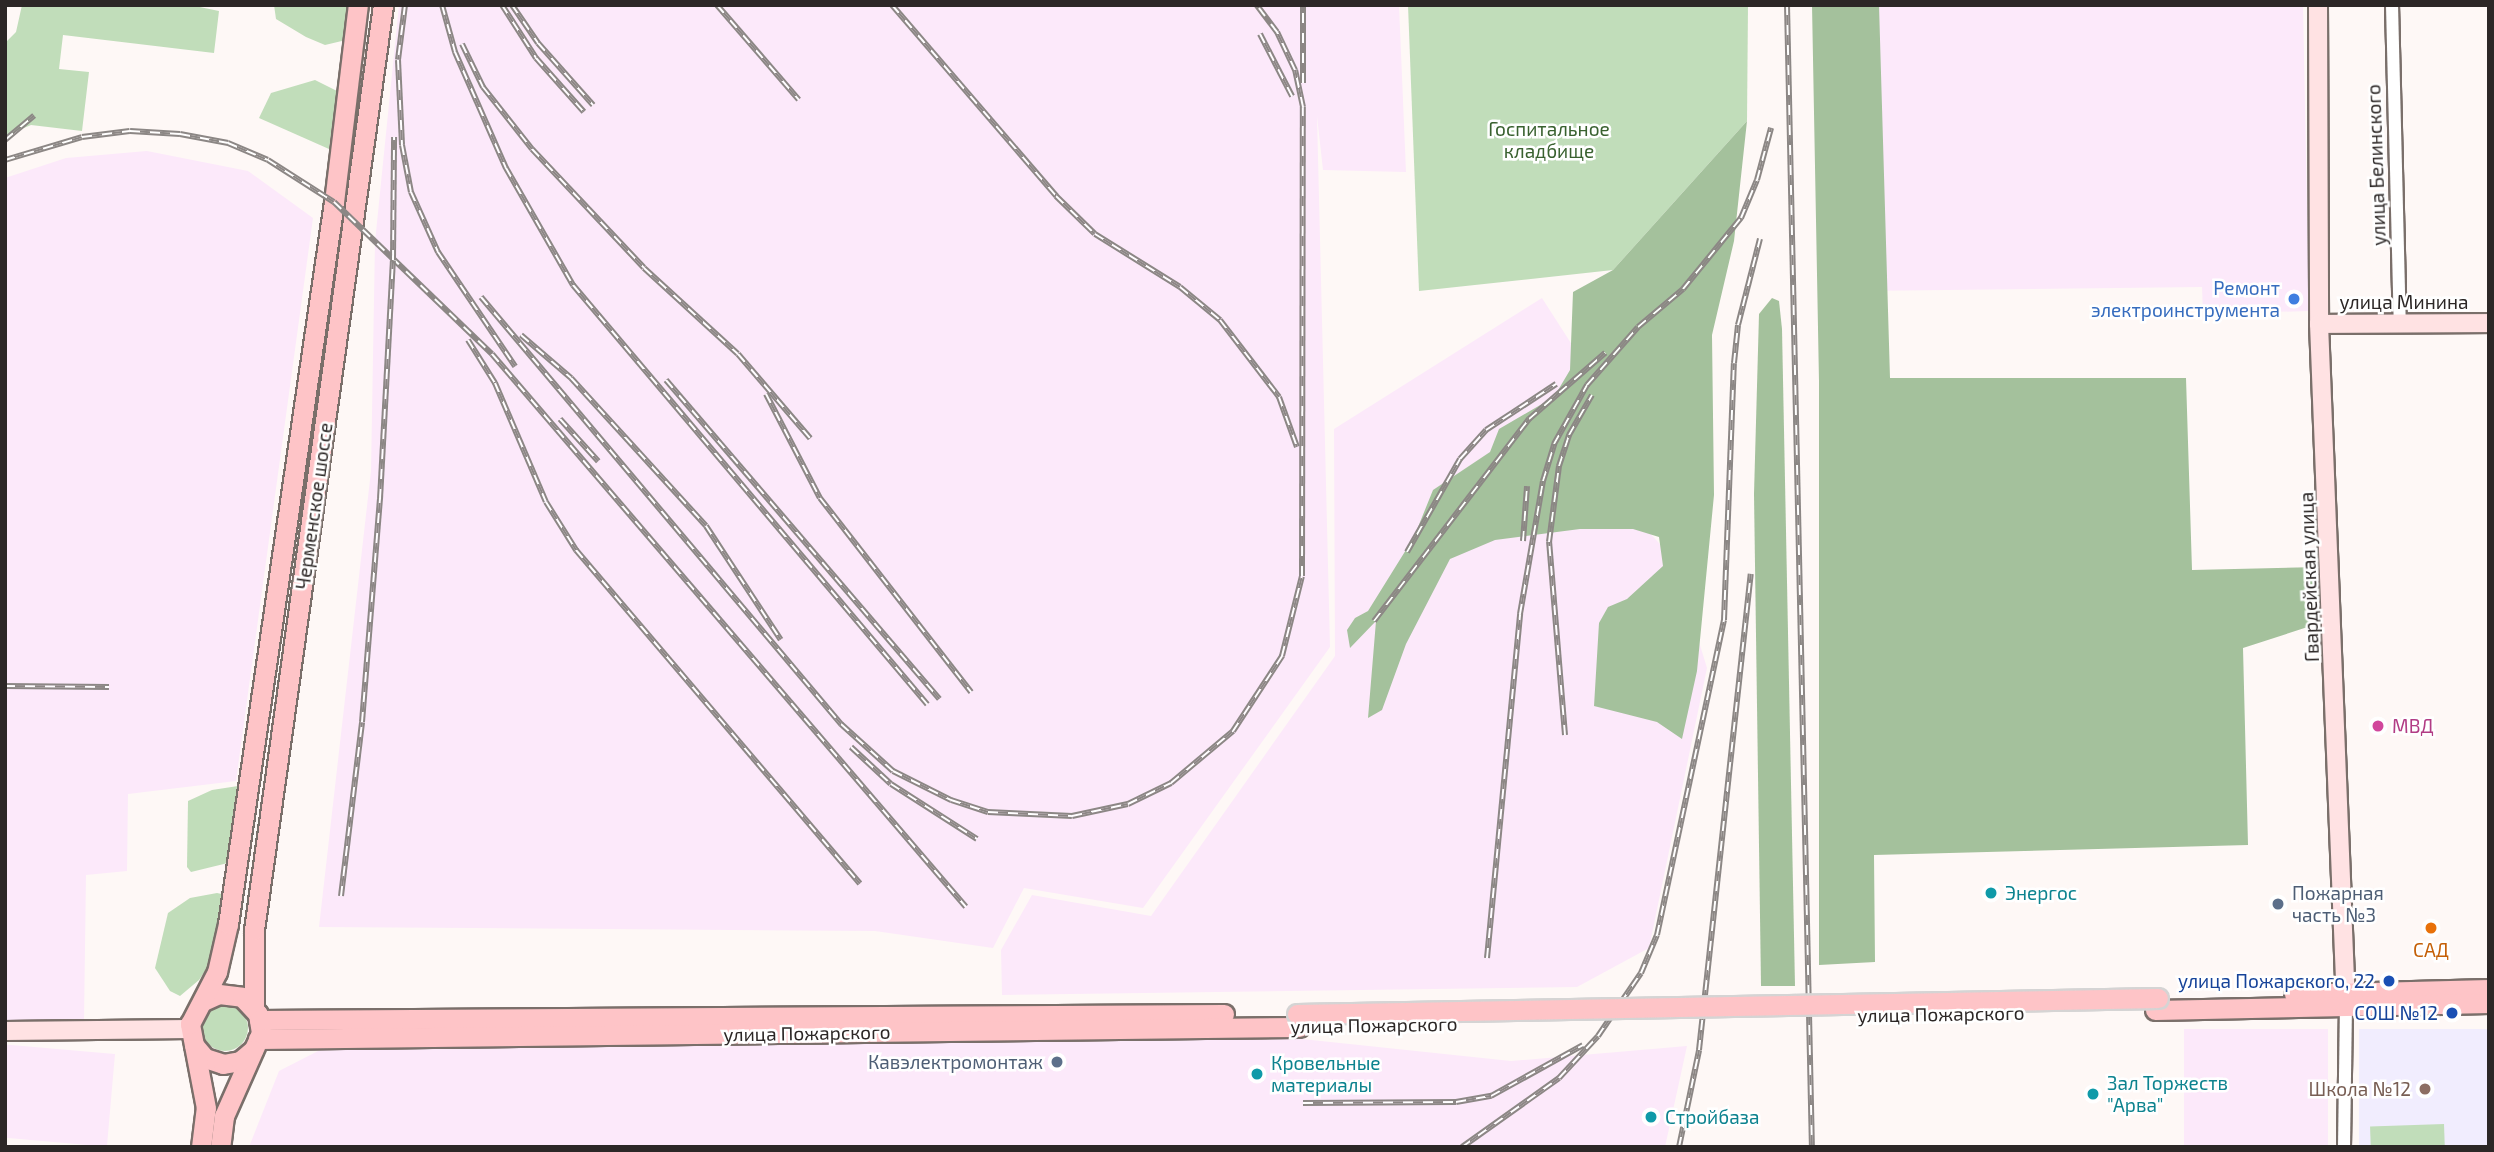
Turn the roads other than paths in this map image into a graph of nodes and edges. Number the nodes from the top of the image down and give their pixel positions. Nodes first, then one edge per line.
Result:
1 (358, 5) edge
2 (383, 5) edge
3 (2318, 5) edge
4 (2392, 5) edge
5 (2400, 323) junction
6 (2489, 323) edge
7 (2319, 324) junction
8 (2489, 989) edge
9 (2346, 1000) junction
10 (203, 1001) junction
11 (2489, 1003) edge
12 (257, 1029) junction
13 (5, 1031) edge
14 (191, 1035) junction
15 (201, 1147) edge
16 (220, 1147) edge
17 (2344, 1147) edge

1 - 10 main road, Черменское шоссе
2 - 12 main road, Черменское шоссе
3 - 7 street, Гвардейская улица
4 - 5 street, улица Белинского
5 - 6 street, улица Минина
5 - 7 street, улица Минина
7 - 9 street, Гвардейская улица
8 - 9 main road, улица Пожарского
9 - 11 main road, улица Пожарского
9 - 12 main road, улица Пожарского, bridge
9 - 17 street, Гвардейская улица
10 - 12 main road
10 - 14 main road, Черменское шоссе
12 - 14 main road
12 - 16 main road, Черменское шоссе
13 - 14 street
14 - 15 main road

